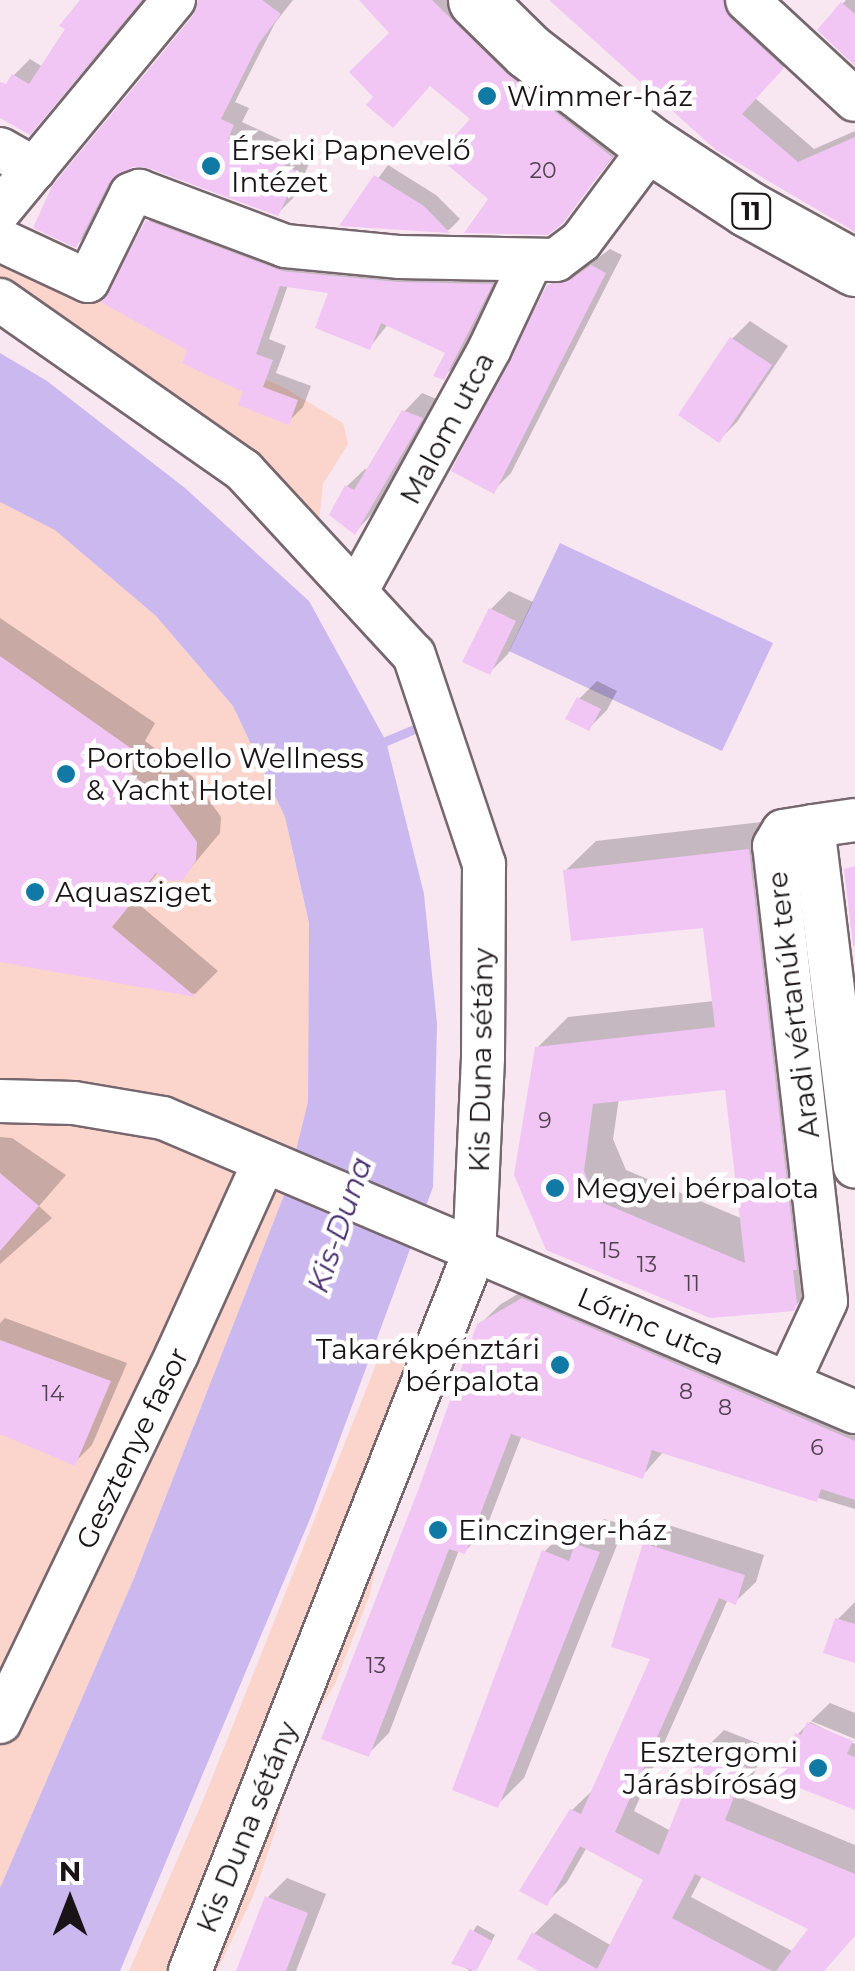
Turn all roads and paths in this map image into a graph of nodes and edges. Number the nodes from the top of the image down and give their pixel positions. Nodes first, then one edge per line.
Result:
1 (174, 0) edge
2 (476, 0) edge
3 (747, 0) edge
4 (855, 100) edge
5 (652, 146) junction
6 (26, 159) edge
7 (0, 210) edge
8 (0, 240) edge
9 (531, 260) junction
10 (855, 268) edge
11 (0, 300) edge
12 (356, 592) junction
13 (855, 820) edge
14 (813, 826) junction
15 (847, 1032) edge
16 (798, 1038) junction
17 (0, 1101) edge
18 (855, 1166) edge
19 (260, 1173) dead end
20 (461, 1248) junction
21 (840, 1292) edge
22 (788, 1383) junction
23 (855, 1412) edge
24 (0, 1722) edge
25 (190, 1971) edge

1 - 6 street
2 - 5 main road, 11
3 - 4 street
5 - 9 street
5 - 10 main road, 11
6 - 7 street
8 - 9 street
9 - 12 street, Malom utca
11 - 12 street, Kis Duna sétány
12 - 20 street, Kis Duna sétány
13 - 14 street
14 - 15 street, Aradi vértanúk tere
14 - 16 street, Aradi vértanúk tere
15 - 16 street
15 - 18 street, Aradi vértanúk tere
16 - 21 street, Aradi vértanúk tere
17 - 20 street, Lőrinc utca
19 - 24 street, Gesztenye fasor
20 - 22 street, Lőrinc utca
20 - 25 street, Kis Duna sétány
21 - 22 street, Aradi vértanúk tere
22 - 23 street, Lőrinc utca

